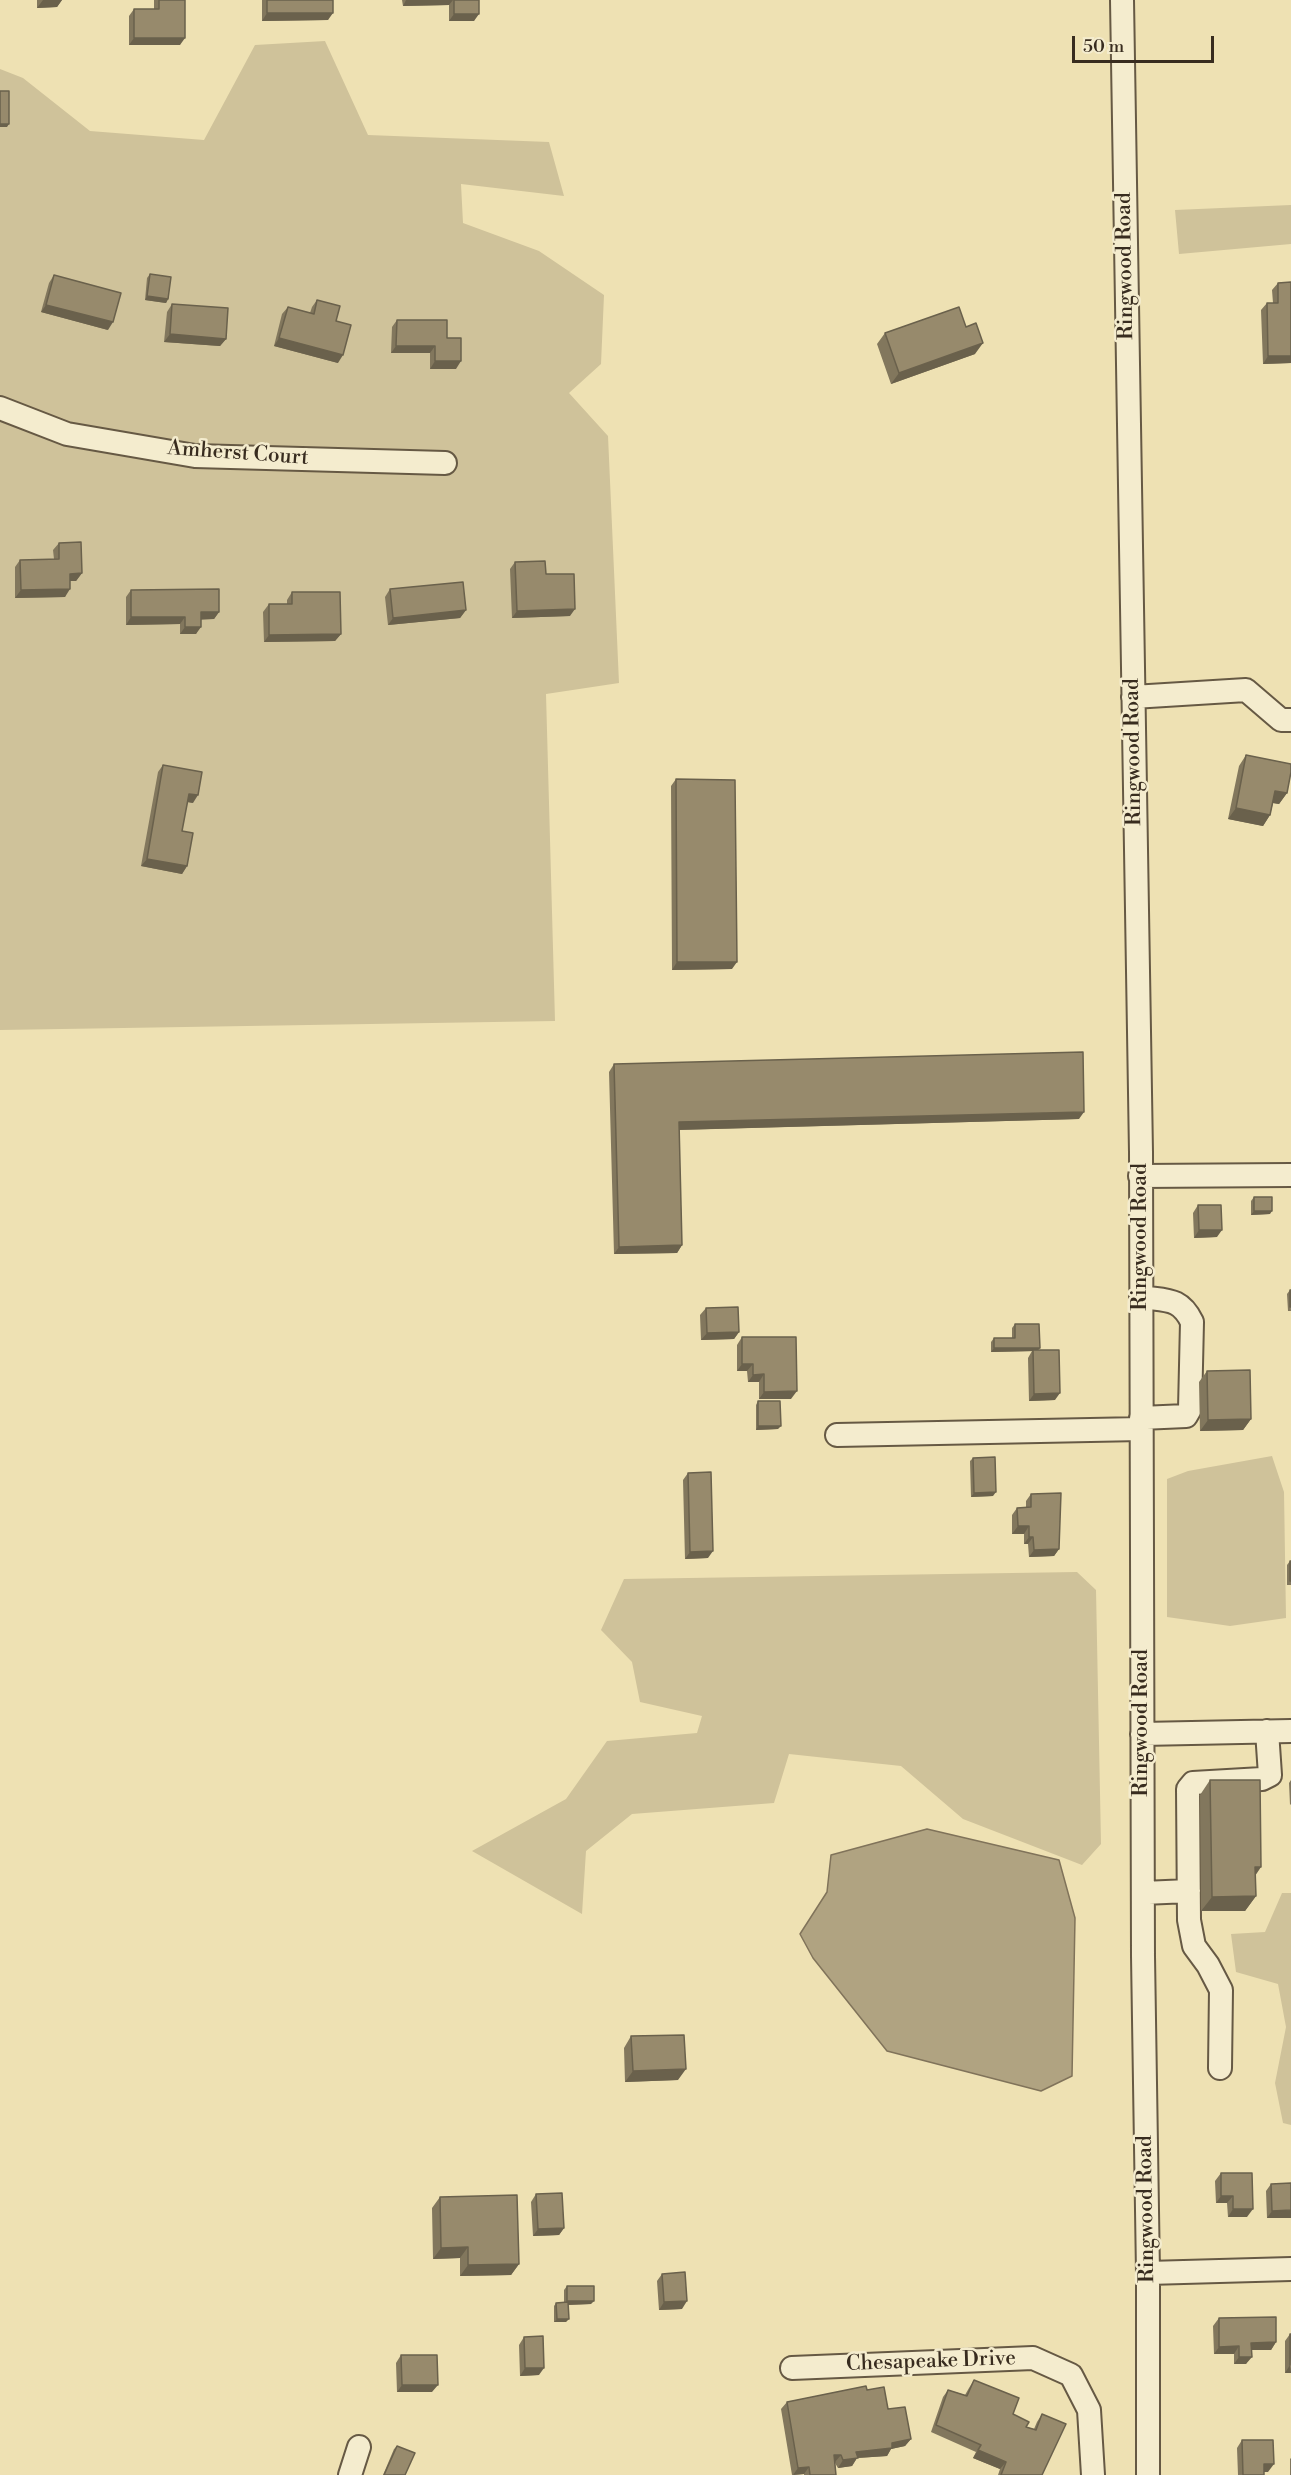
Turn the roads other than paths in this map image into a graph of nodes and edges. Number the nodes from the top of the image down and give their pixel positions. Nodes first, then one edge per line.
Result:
1 (1122, 0) edge
2 (0, 408) edge
3 (445, 463) dead end
4 (1133, 697) junction
5 (1291, 720) edge
6 (1291, 1175) edge
7 (1140, 1176) junction
8 (1141, 1297) junction
9 (1141, 1424) junction
10 (837, 1435) dead end
11 (1267, 1731) junction
12 (1291, 1731) edge
13 (1142, 1734) junction
14 (1189, 1891) junction
15 (1143, 1893) junction
16 (1220, 2068) dead end
17 (1291, 2269) edge
18 (1148, 2273) junction
19 (792, 2368) dead end
20 (359, 2447) dead end
21 (350, 2475) edge
22 (1093, 2475) edge
23 (1148, 2475) edge

1 - 4 street, Ringwood Road
2 - 3 street, Amherst Court
4 - 5 street
4 - 7 street, Ringwood Road
6 - 7 street
7 - 8 street, Ringwood Road
8 - 9 street, Ringwood Road
8 - 9 street
9 - 10 street
9 - 13 street, Ringwood Road
11 - 12 street
11 - 13 street
11 - 14 street
13 - 15 street, Ringwood Road
14 - 15 street
14 - 16 street
15 - 18 street, Ringwood Road
17 - 18 street
18 - 23 street, Ringwood Road
19 - 22 street, Chesapeake Drive
20 - 21 street

